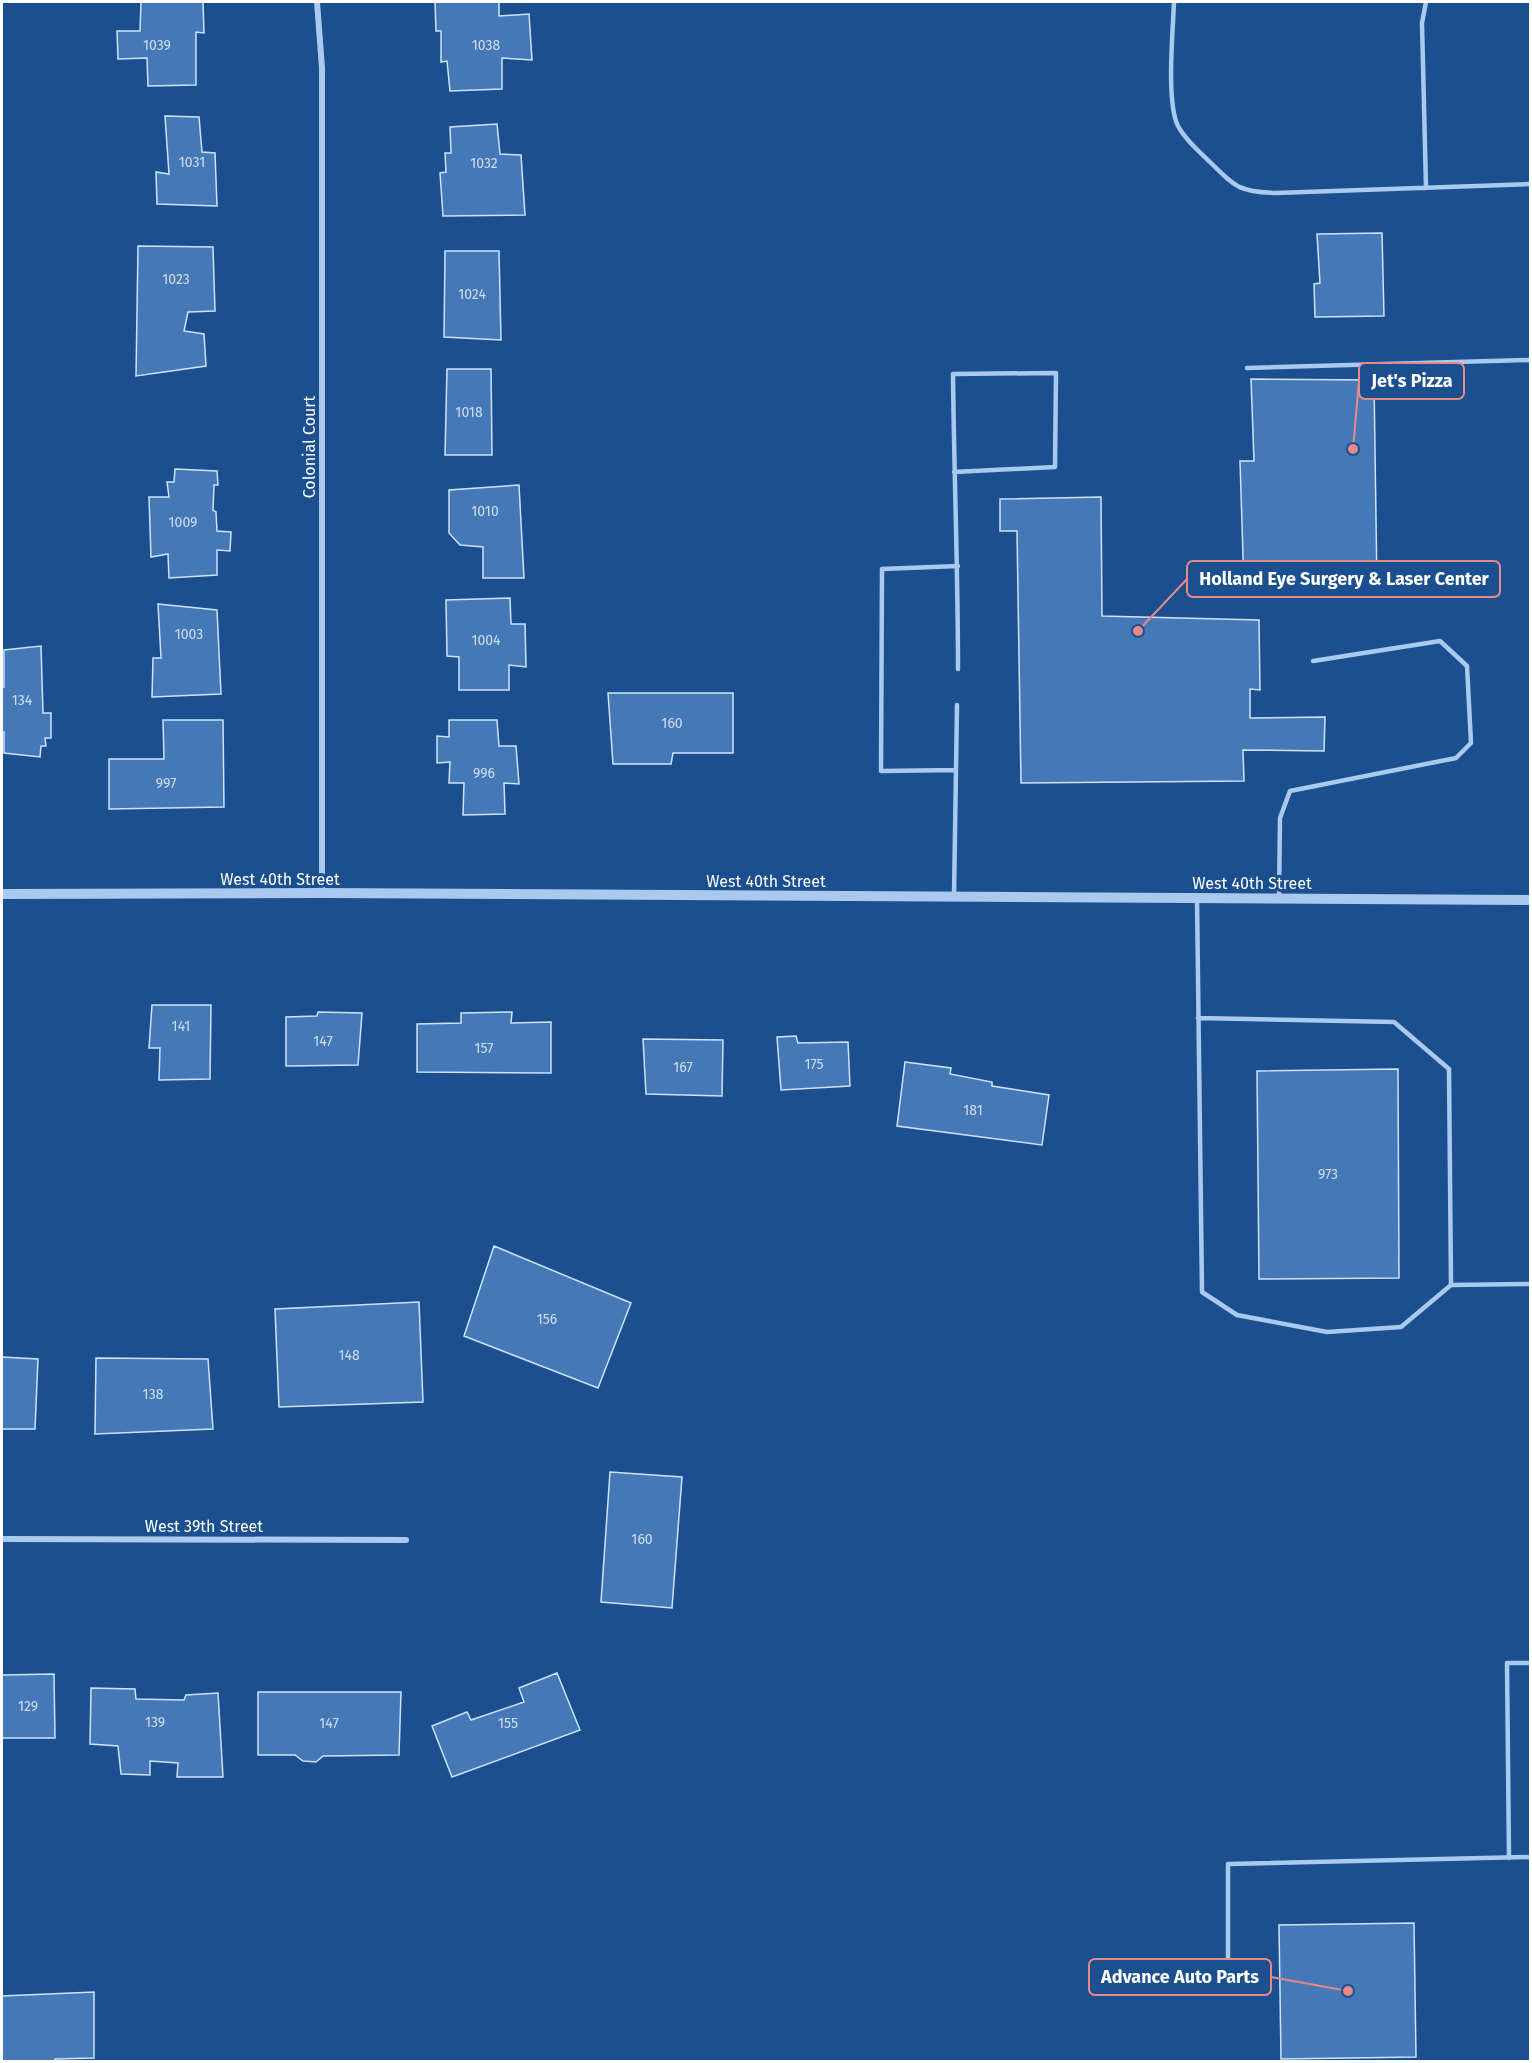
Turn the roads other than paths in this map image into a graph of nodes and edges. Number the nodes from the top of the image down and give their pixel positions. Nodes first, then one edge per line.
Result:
1 (317, 2) edge
2 (1174, 2) edge
3 (1426, 2) edge
4 (1530, 184) edge
5 (1426, 188) junction
6 (1530, 360) edge
7 (1247, 368) dead end
8 (954, 472) junction
9 (958, 566) junction
10 (1313, 661) dead end
11 (958, 669) dead end
12 (957, 705) dead end
13 (956, 770) junction
14 (322, 893) junction
15 (2, 894) edge
16 (954, 897) junction
17 (1197, 898) junction
18 (1280, 898) junction
19 (1530, 900) edge
20 (1198, 1018) junction
21 (1530, 1284) edge
22 (1451, 1285) junction
23 (2, 1539) edge
24 (406, 1540) dead end
25 (1530, 1663) edge
26 (1530, 1857) edge
27 (1509, 1858) junction
28 (1228, 1987) dead end

1 - 14 street, Colonial Court
2 - 5 lane
3 - 5 lane
4 - 5 lane
6 - 7 lane
8 - 8 lane
8 - 9 lane
9 - 11 lane
9 - 13 lane
10 - 18 lane
12 - 13 lane
13 - 16 lane
14 - 15 street, West 40th Street
14 - 16 street, West 40th Street
16 - 17 street, West 40th Street
17 - 18 street, West 40th Street
17 - 20 lane
18 - 19 street, West 40th Street
20 - 22 lane
20 - 22 lane
21 - 22 lane
23 - 24 street, West 39th Street
25 - 27 lane
26 - 27 lane
27 - 28 lane

